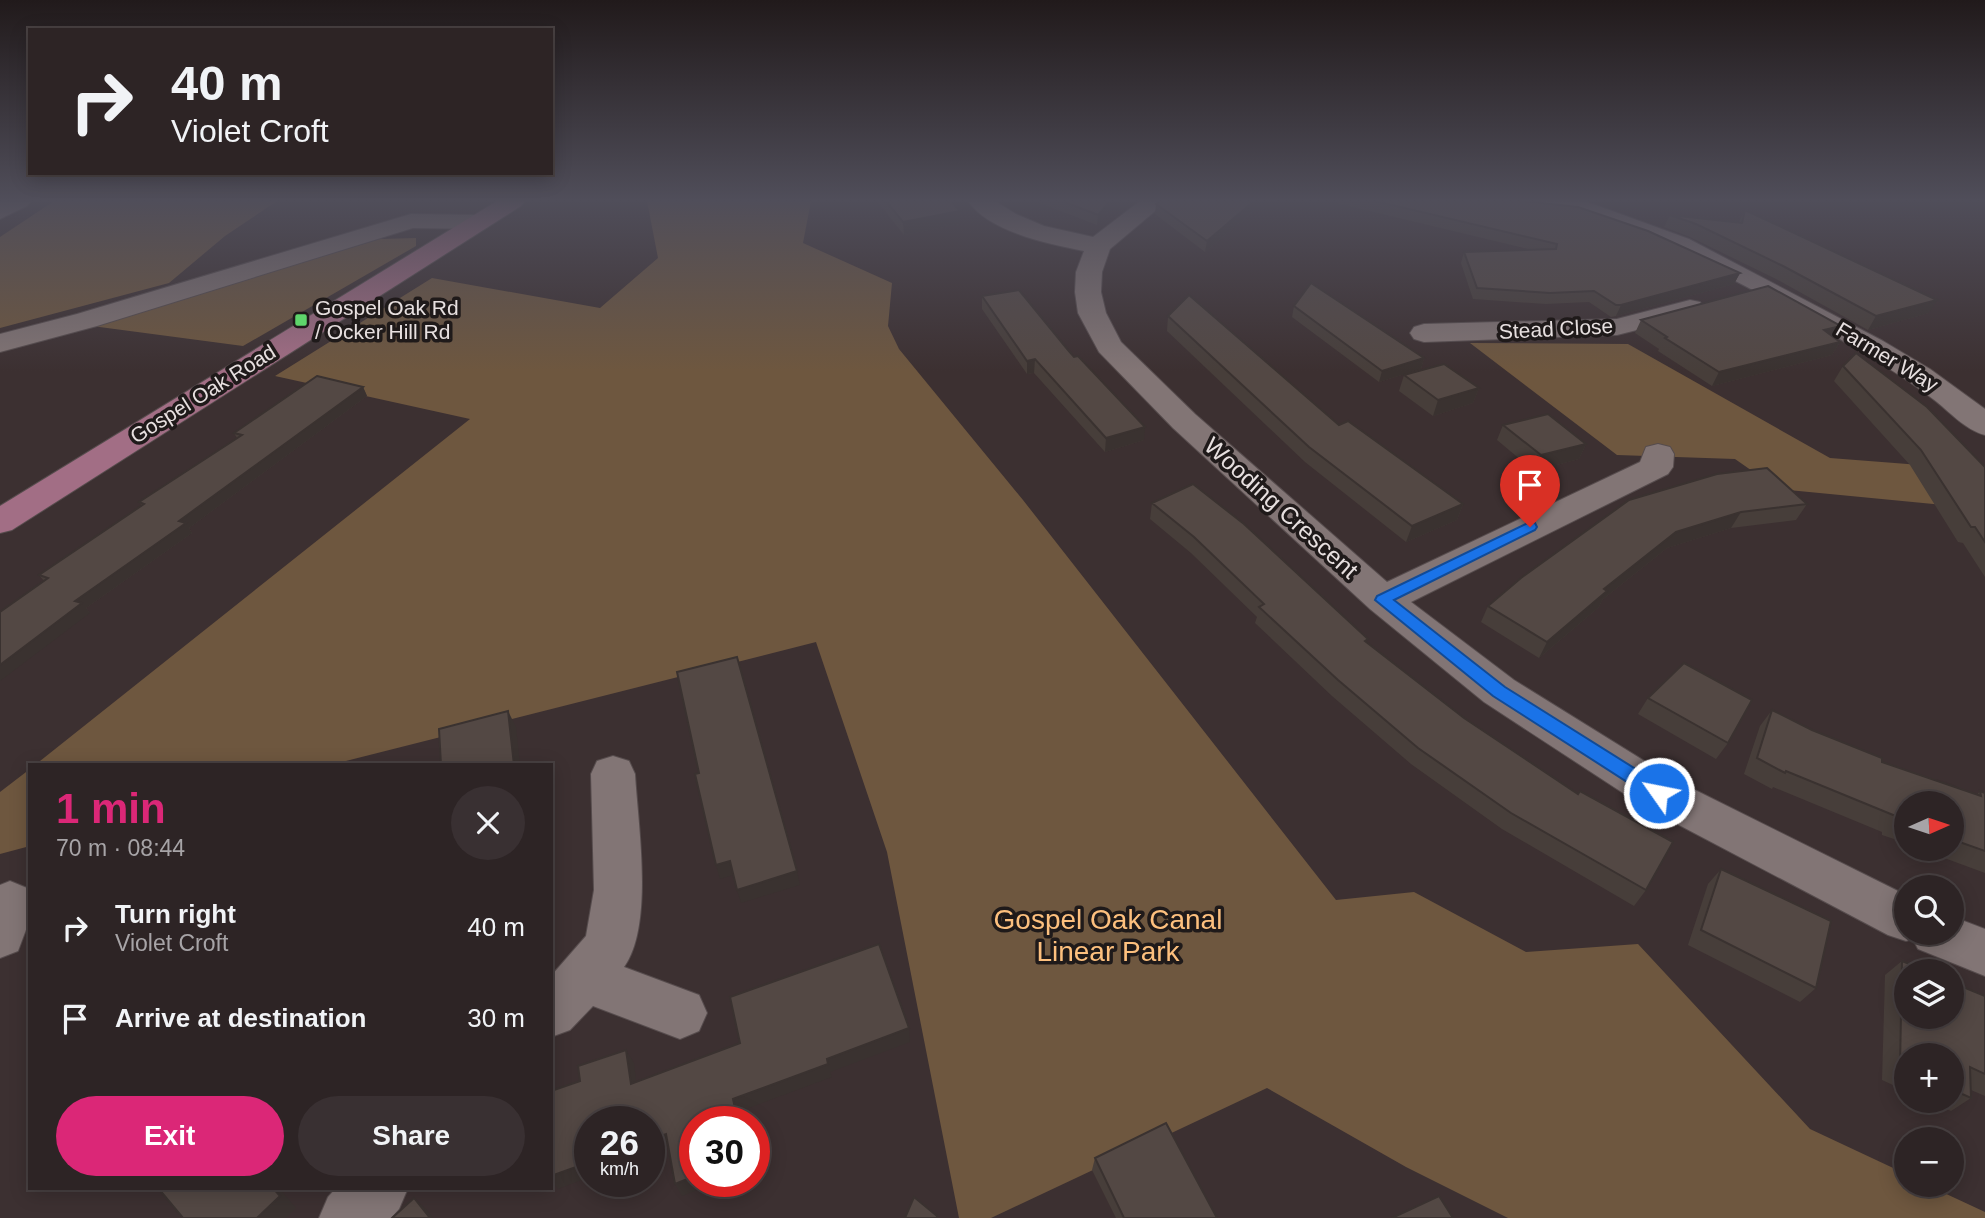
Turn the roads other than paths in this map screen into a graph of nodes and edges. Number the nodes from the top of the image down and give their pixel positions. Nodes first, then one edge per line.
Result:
1 (290, 258) edge
2 (422, 258) edge
3 (1094, 258) edge
4 (1707, 258) edge
5 (1766, 288) junction
6 (1424, 334) dead end
7 (0, 343) edge
8 (1985, 425) edge
9 (1658, 454) dead end
10 (0, 522) edge
11 (1382, 600) junction
12 (613, 774) dead end
13 (1894, 913) edge
14 (1964, 944) edge
15 (1985, 953) edge
16 (568, 995) edge
17 (680, 1013) dead end
18 (376, 1190) edge
19 (349, 1218) edge

1 - 7 street
2 - 10 main road, Gospel Oak Road
3 - 11 street, Wooding Crescent
4 - 5 street, Farmer Way
5 - 6 street, Stead Close
5 - 8 street, Farmer Way
9 - 11 street
11 - 13 street, Wooding Crescent
12 - 16 street
14 - 15 street
16 - 17 street
18 - 19 street

